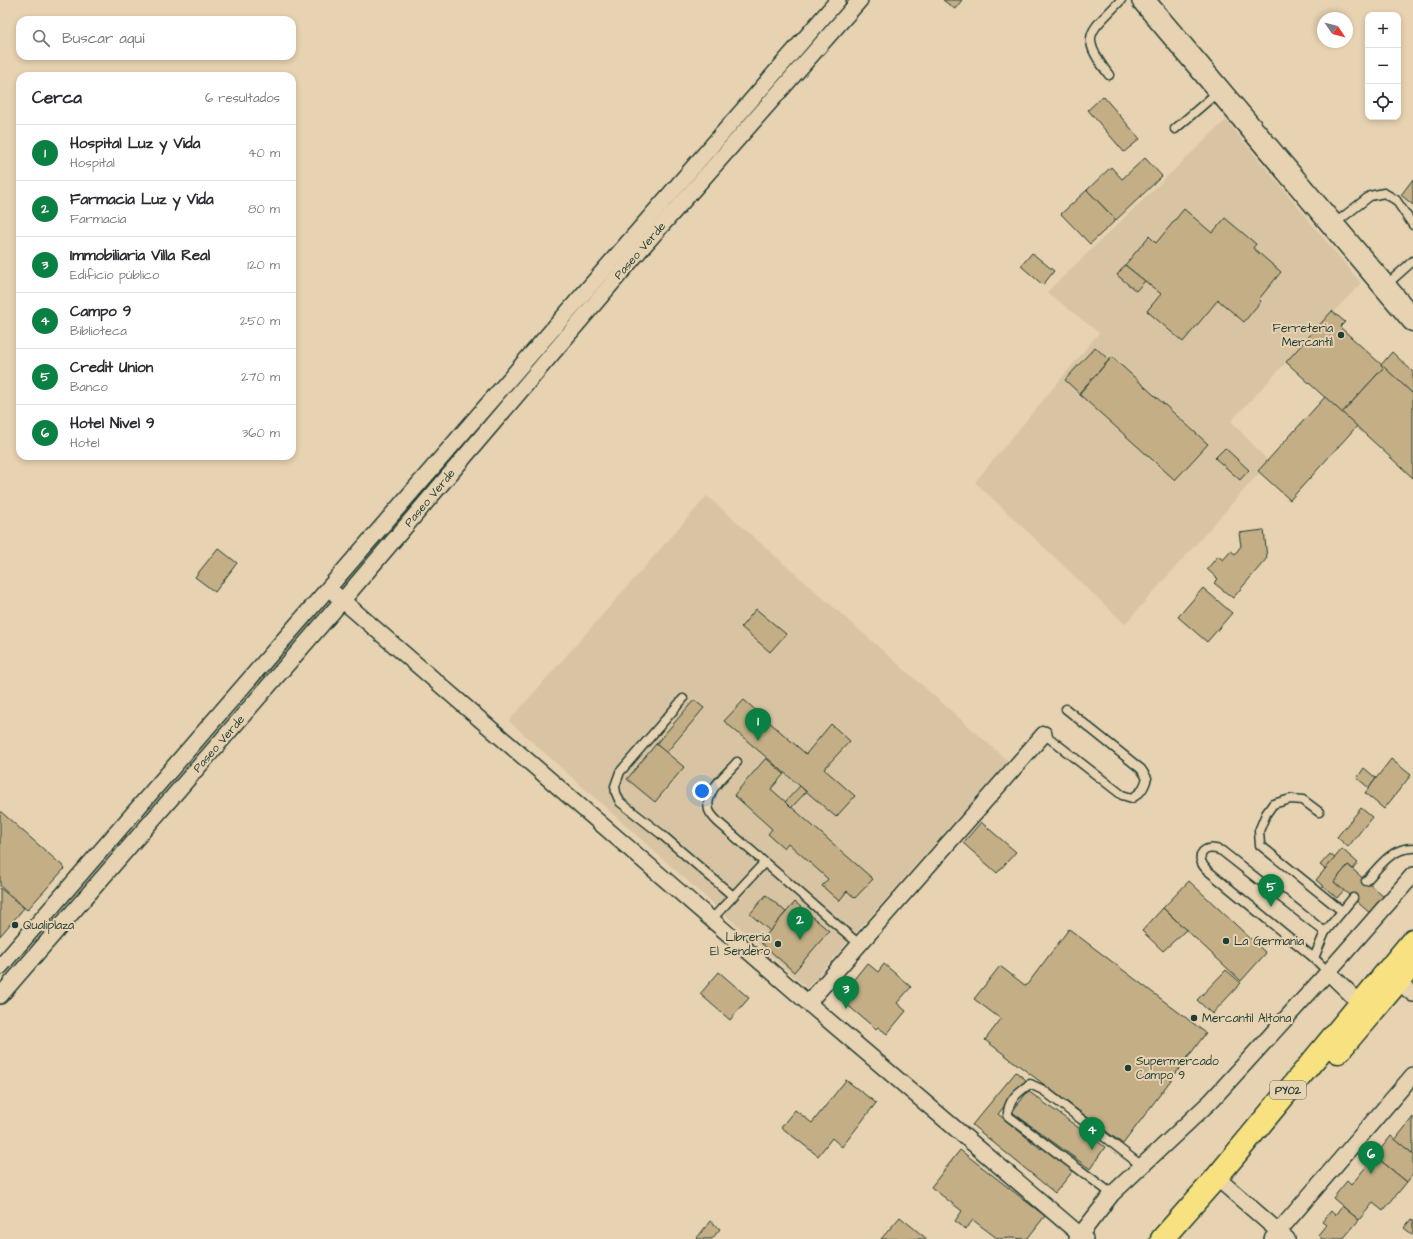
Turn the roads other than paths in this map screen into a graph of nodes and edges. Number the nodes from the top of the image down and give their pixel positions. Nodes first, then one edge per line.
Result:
1 (838, 0) edge
2 (860, 0) edge
3 (1121, 0) edge
4 (1143, 0) edge
5 (1109, 75) dead end
6 (1220, 90) junction
7 (1175, 129) dead end
8 (1333, 224) junction
9 (1413, 225) edge
10 (637, 243) junction
11 (1413, 261) edge
12 (1384, 286) junction
13 (1413, 320) edge
14 (328, 588) junction
15 (343, 600) junction
16 (683, 699) dead end
17 (1066, 709) dead end
18 (1044, 734) joint
19 (737, 762) dead end
20 (1319, 812) dead end
21 (1413, 848) edge
22 (96, 856) junction
23 (764, 863) junction
24 (110, 869) junction
25 (1413, 875) edge
26 (1366, 881) dead end
27 (733, 896) junction
28 (1352, 898) dead end
29 (1342, 911) junction
30 (712, 919) junction
31 (1325, 932) junction
32 (1413, 940) edge
33 (859, 944) junction
34 (1314, 958) junction
35 (1413, 964) edge
36 (0, 967) edge
37 (1328, 972) junction
38 (1406, 988) edge
39 (0, 996) edge
40 (808, 1003) junction
41 (1360, 1003) junction
42 (1413, 1075) edge
43 (1142, 1166) junction
44 (1224, 1184) junction
45 (1112, 1194) junction
46 (1279, 1237) edge
47 (1081, 1238) edge
48 (1162, 1239) edge
49 (1176, 1239) edge

1 - 10 street, Paseo Verde
2 - 10 street, Paseo Verde
3 - 5 lane
4 - 6 street
6 - 7 lane
6 - 8 street
8 - 9 lane
8 - 12 street
10 - 14 street, Paseo Verde
10 - 15 street, Paseo Verde
11 - 12 lane
12 - 13 street
14 - 15 street
14 - 22 street, Paseo Verde
15 - 24 street, Paseo Verde
15 - 30 street
16 - 27 lane
17 - 18 lane
18 - 33 street
19 - 23 lane
20 - 29 lane
21 - 26 lane
22 - 24 street
22 - 36 street, Paseo Verde
23 - 27 lane
23 - 33 lane
24 - 39 street, Paseo Verde
25 - 37 street
27 - 30 lane
28 - 29 lane
29 - 31 lane
30 - 40 street
31 - 34 lane
31 - 34 lane
32 - 41 highway, PY02
33 - 40 street
34 - 37 lane
35 - 38 highway, PY02
37 - 41 street
37 - 43 street
38 - 44 highway, PY02
40 - 47 street
41 - 48 highway, PY02
42 - 46 street
43 - 45 street
43 - 45 lane
44 - 46 street
44 - 49 highway, PY02
45 - 47 street

